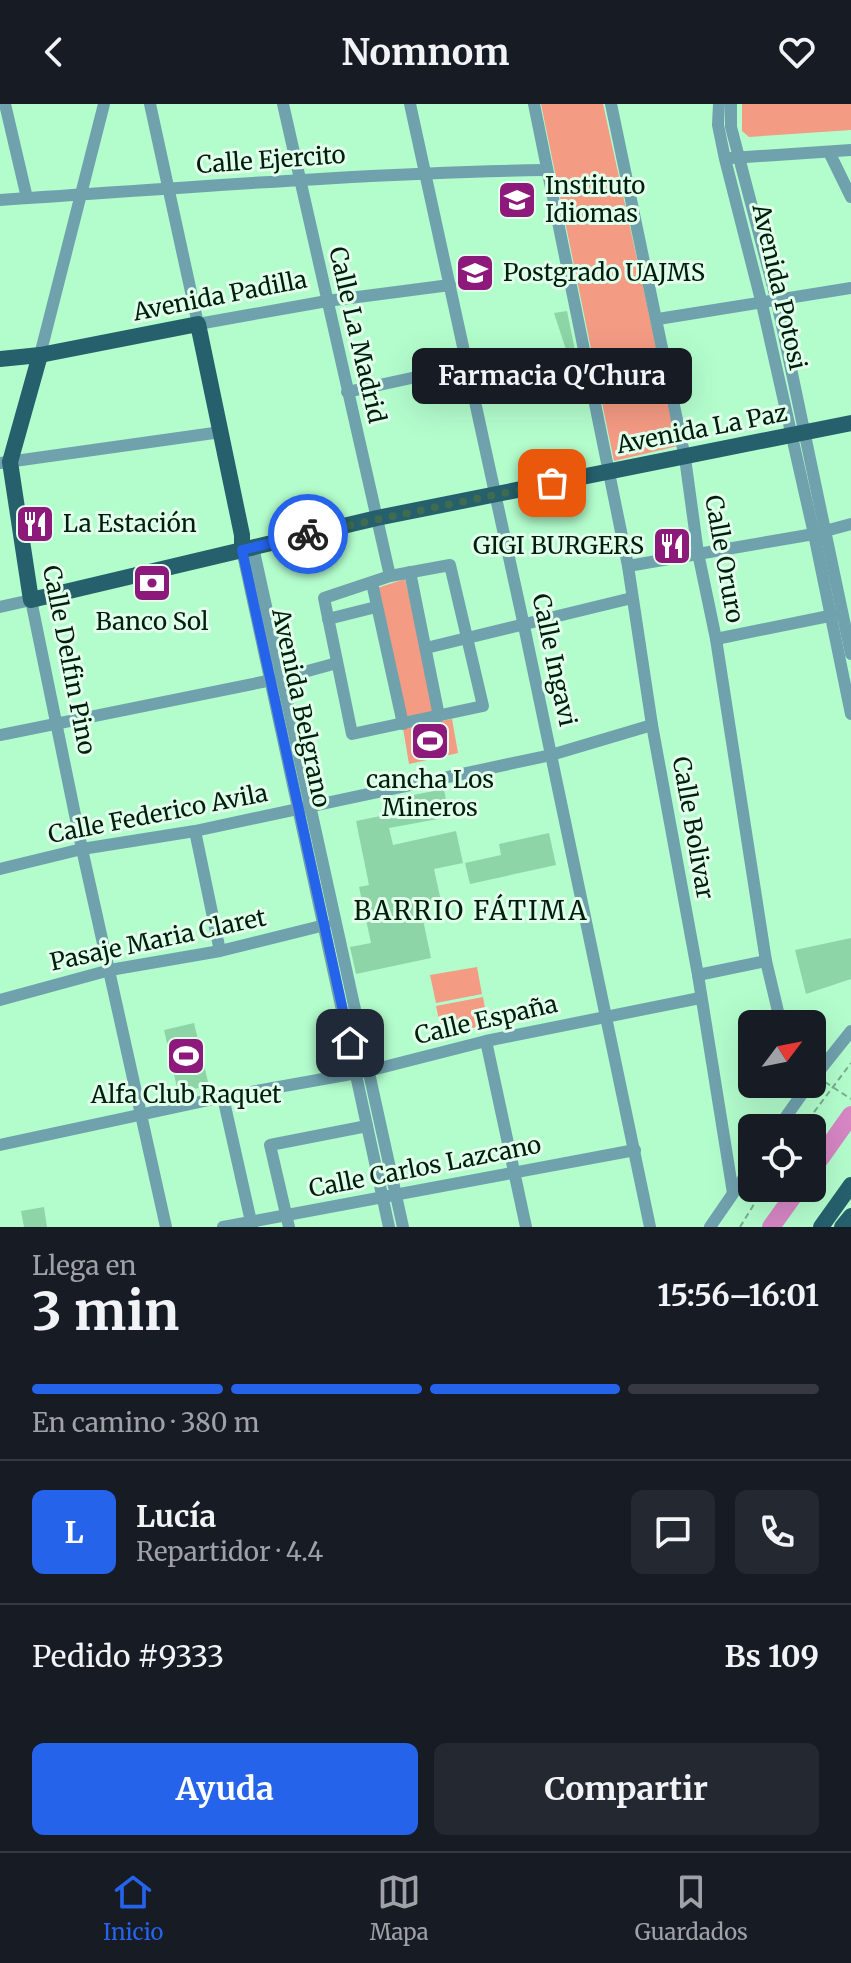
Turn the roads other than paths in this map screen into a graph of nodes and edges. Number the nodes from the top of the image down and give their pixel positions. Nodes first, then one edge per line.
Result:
1 (5, 104) edge
2 (104, 104) edge
3 (150, 104) edge
4 (283, 104) edge
5 (410, 104) edge
6 (534, 104) edge
7 (611, 104) edge
8 (719, 104) edge
9 (731, 104) edge
10 (851, 150) edge
11 (829, 152) junction
12 (732, 158) junction
13 (546, 170) junction
14 (424, 172) junction
15 (299, 178) junction
16 (168, 190) junction
17 (81, 195) junction
18 (851, 197) edge
19 (27, 198) junction
20 (0, 200) edge
21 (450, 285) junction
22 (851, 288) edge
23 (327, 301) junction
24 (777, 302) junction
25 (762, 304) junction
26 (658, 319) junction
27 (198, 324) junction
28 (40, 355) junction
29 (0, 359) edge
30 (467, 366) junction
31 (347, 392) junction
32 (851, 423) edge
33 (221, 432) junction
34 (799, 434) junction
35 (685, 458) junction
36 (5, 462) edge
37 (609, 471) junction
38 (494, 494) junction
39 (377, 518) junction
40 (851, 524) edge
41 (820, 532) junction
42 (248, 549) junction
43 (698, 553) junction
44 (628, 566) junction
45 (410, 572) junction
46 (390, 576) junction
47 (372, 583) junction
48 (632, 598) junction
49 (31, 600) junction
50 (0, 607) edge
51 (376, 607) junction
52 (841, 613) edge
53 (328, 619) junction
54 (524, 626) junction
55 (467, 639) junction
56 (716, 639) junction
57 (426, 648) junction
58 (851, 654) edge
59 (337, 663) junction
60 (276, 679) junction
61 (851, 714) edge
62 (439, 716) junction
63 (56, 724) junction
64 (403, 724) junction
65 (652, 725) junction
66 (0, 735) edge
67 (551, 755) junction
68 (304, 807) junction
69 (195, 831) junction
70 (82, 849) junction
71 (0, 869) edge
72 (325, 925) junction
73 (220, 951) junction
74 (766, 961) junction
75 (110, 970) junction
76 (698, 975) junction
77 (700, 998) junction
78 (0, 1000) edge
79 (778, 1010) edge
80 (606, 1015) junction
81 (851, 1031) edge
82 (486, 1041) junction
83 (826, 1062) edge
84 (363, 1072) junction
85 (223, 1097) junction
86 (798, 1099) edge
87 (140, 1114) junction
88 (788, 1114) edge
89 (367, 1126) junction
90 (0, 1145) edge
91 (635, 1150) junction
92 (515, 1173) junction
93 (738, 1186) edge
94 (849, 1191) edge
95 (733, 1193) junction
96 (390, 1198) junction
97 (851, 1216) edge
98 (287, 1221) edge
99 (252, 1224) edge
100 (166, 1227) edge
101 (223, 1227) edge
102 (389, 1227) edge
103 (403, 1227) edge
104 (526, 1227) edge
105 (650, 1227) edge
106 (710, 1227) edge
107 (821, 1227) edge
108 (842, 1227) edge

1 - 19 street
2 - 17 street, Calle Delfin Pino
3 - 16 street, Avenida Belgrano
4 - 15 street, Calle La Madrid
5 - 14 street, Calle Ingavi
6 - 13 street, Calle Bolivar
7 - 26 street, Calle Oruro
8 - 12 street, Avenida Potosi
9 - 12 street, Avenida Potosi
10 - 11 street
11 - 12 street
11 - 18 street
12 - 24 street, Avenida Potosi
12 - 25 street, Avenida Potosi
13 - 14 street, Calle Ejercito
13 - 37 street, Calle Bolivar
14 - 15 street, Calle Ejercito
14 - 21 street, Calle Ingavi
15 - 16 street, Calle Ejercito
15 - 23 street, Calle La Madrid
16 - 17 street, Calle Ejercito
16 - 27 street, Avenida Belgrano
17 - 19 street, Calle Ejercito
17 - 28 street, Calle Delfin Pino
19 - 20 street, Calle Ejercito
21 - 23 street, Avenida Padilla
21 - 30 street, Calle Ingavi
22 - 24 street
23 - 27 street, Avenida Padilla
23 - 31 street, Calle La Madrid
24 - 25 street
24 - 34 street, Avenida Potosi
25 - 26 street
25 - 34 street, Avenida Potosi
26 - 35 street, Calle Oruro
27 - 28 main road, Avenida Padilla
27 - 33 main road, Avenida Belgrano
28 - 29 main road, Avenida Padilla
28 - 36 main road, Calle Delfin Pino
30 - 31 street
30 - 38 street, Calle Ingavi
31 - 39 street, Calle La Madrid
32 - 34 main road, Avenida La Paz
33 - 36 street
33 - 42 main road, Avenida Belgrano
34 - 35 main road, Avenida La Paz
34 - 41 street, Avenida Potosi
35 - 37 main road, Avenida La Paz
35 - 43 street, Calle Oruro
36 - 49 main road, Calle Delfin Pino
37 - 38 main road, Avenida La Paz
37 - 44 street, Calle Bolivar
38 - 39 main road, Avenida La Paz
38 - 54 street, Calle Ingavi
39 - 42 main road, Avenida La Paz
39 - 46 street, Calle La Madrid
40 - 41 street
41 - 43 street
41 - 52 street, Avenida Potosi
42 - 49 main road, Avenida La Paz
42 - 60 street, Avenida Belgrano
43 - 44 street
43 - 56 street, Calle Oruro
44 - 48 street, Calle Bolivar
45 - 46 street
45 - 55 street
45 - 57 street
46 - 47 street
47 - 51 street
47 - 53 street
48 - 54 street
48 - 65 street, Calle Bolivar
49 - 50 street, Avenida La Paz
49 - 63 street, Calle Delfin Pino
51 - 53 street
51 - 64 street
52 - 56 street
52 - 58 street, Avenida Potosi
52 - 61 street, Avenida Potosi
53 - 59 street
54 - 55 street
54 - 67 street, Calle Ingavi
55 - 57 street
55 - 62 street
56 - 74 street, Calle Oruro
57 - 62 street
59 - 60 street
59 - 64 street
60 - 63 street
60 - 68 street, Avenida Belgrano
62 - 64 street
63 - 66 street
63 - 70 street, Calle Delfin Pino
65 - 67 street, Calle Federico Avila
65 - 76 street, Calle Bolivar
67 - 68 street, Calle Federico Avila
67 - 80 street, Calle Ingavi
68 - 69 street, Calle Federico Avila
68 - 72 street, Avenida Belgrano
68 - 84 street, Avenida Belgrano
69 - 70 street, Calle Federico Avila
69 - 73 street
70 - 71 street, Calle Federico Avila
70 - 75 street, Calle Delfin Pino
72 - 73 street, Pasaje Maria Claret
72 - 84 street, Avenida Belgrano
73 - 75 street, Pasaje Maria Claret
74 - 76 street
74 - 79 street, Calle Oruro
75 - 78 street, Pasaje Maria Claret
75 - 87 street, Calle Delfin Pino
76 - 77 street, Calle Bolivar
77 - 80 street, Calle España
77 - 95 street, Calle Bolivar
80 - 82 street, Calle España
80 - 91 street, Calle Ingavi
81 - 83 street
82 - 84 street, Calle España
82 - 92 street
84 - 85 street, Calle España
84 - 89 street, Avenida Belgrano
84 - 96 street, Avenida Belgrano
85 - 87 street, Calle España
85 - 99 street
86 - 88 street
87 - 90 street, Calle España
87 - 100 street, Calle Delfin Pino
89 - 96 street, Avenida Belgrano
89 - 98 street
91 - 92 street, Calle Carlos Lazcano
91 - 105 street, Calle Ingavi
92 - 96 street, Calle Carlos Lazcano
92 - 104 street
93 - 95 street
94 - 107 main road
95 - 106 street
96 - 98 street, Calle Carlos Lazcano
96 - 102 street, Avenida Belgrano
96 - 103 street, Avenida Belgrano
97 - 108 main road
98 - 99 street, Calle Carlos Lazcano
99 - 101 street, Calle Carlos Lazcano

